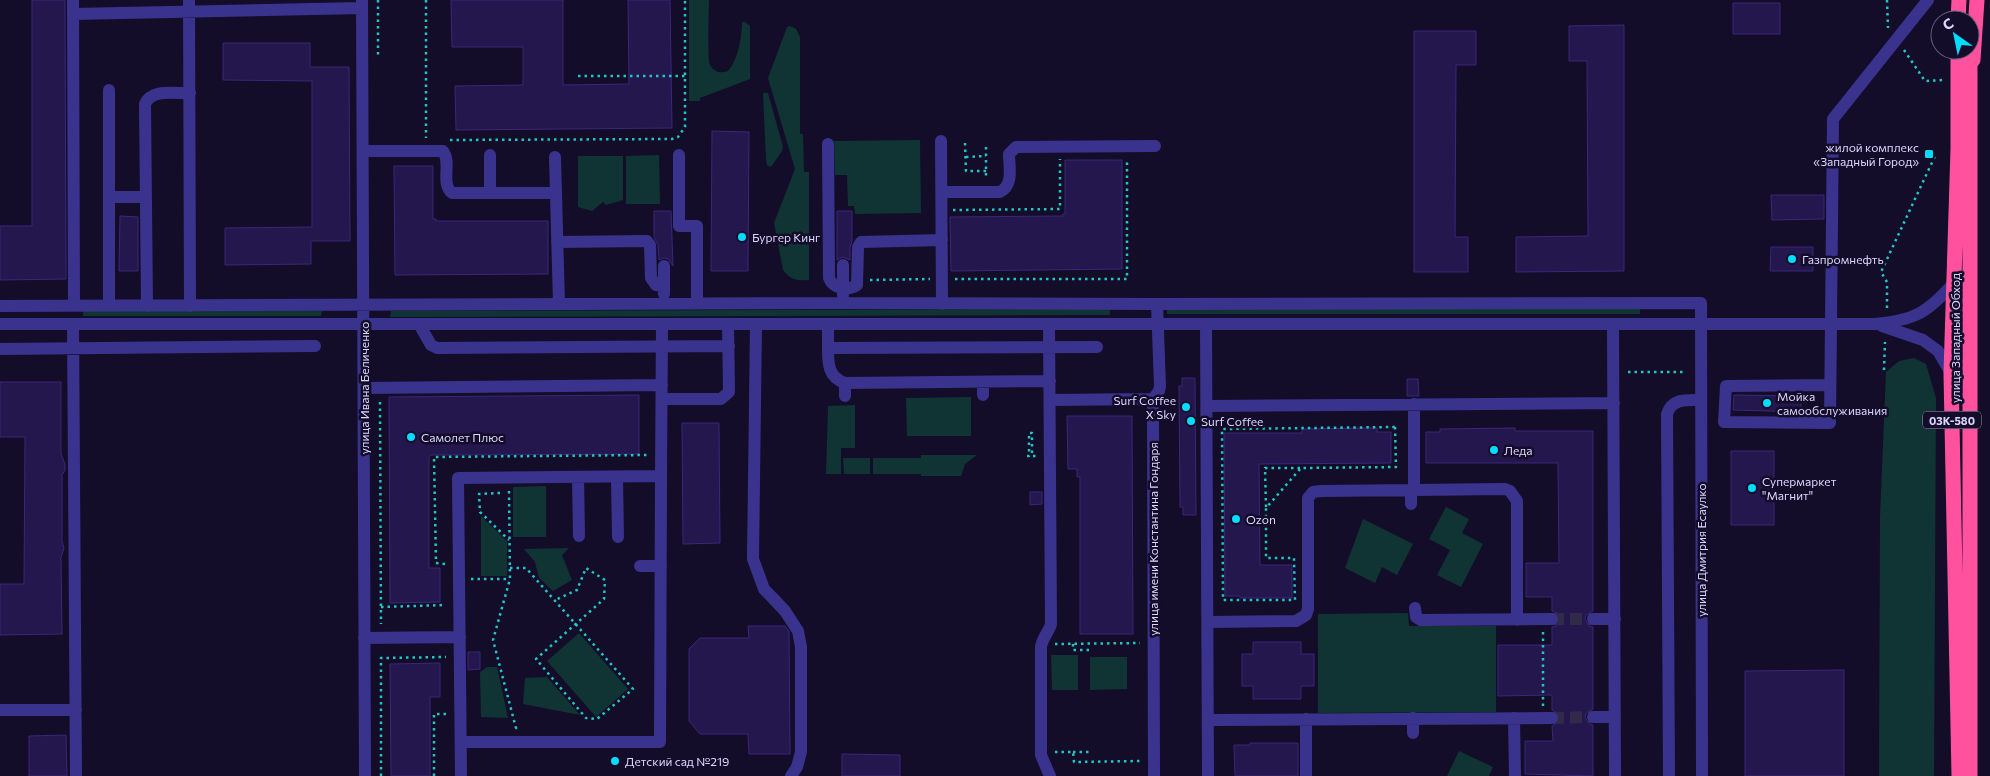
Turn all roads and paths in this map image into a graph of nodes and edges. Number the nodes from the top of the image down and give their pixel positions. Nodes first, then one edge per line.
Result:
1 (73, 0) edge
2 (426, 0) edge
3 (685, 0) edge
4 (1887, 0) edge
5 (1928, 0) edge
6 (1977, 0) edge
7 (362, 4) edge
8 (190, 6) edge
9 (73, 14) junction
10 (1887, 33) dead end
11 (1902, 46) dead end
12 (1958, 60) edge
13 (1970, 60) edge
14 (578, 76) dead end
15 (685, 76) junction
16 (1970, 79) junction
17 (1942, 80) dead end
18 (108, 90) dead end
19 (190, 93) junction
20 (426, 140) dead end
21 (445, 140) dead end
22 (941, 141) dead end
23 (966, 143) dead end
24 (828, 144) dead end
25 (1155, 146) dead end
26 (363, 151) junction
27 (490, 155) dead end
28 (679, 156) dead end
29 (986, 156) dead end
30 (1060, 156) dead end
31 (1127, 156) dead end
32 (1935, 156) dead end
33 (555, 157) dead end
34 (966, 157) junction
35 (986, 171) dead end
36 (942, 192) junction
37 (490, 193) junction
38 (556, 193) junction
39 (109, 197) junction
40 (146, 197) junction
41 (947, 210) dead end
42 (942, 240) junction
43 (557, 242) junction
44 (843, 265) dead end
45 (664, 266) dead end
46 (942, 279) junction
47 (859, 280) junction
48 (1953, 284) junction
49 (664, 286) junction
50 (843, 287) junction
51 (843, 303) junction
52 (558, 304) junction
53 (664, 304) junction
54 (697, 304) junction
55 (942, 304) junction
56 (1157, 304) junction
57 (363, 305) junction
58 (0, 306) edge
59 (74, 306) junction
60 (109, 306) junction
61 (147, 306) junction
62 (190, 306) junction
63 (1887, 312) dead end
64 (0, 324) edge
65 (73, 324) junction
66 (363, 324) junction
67 (419, 324) junction
68 (662, 324) junction
69 (728, 324) junction
70 (756, 324) junction
71 (828, 324) junction
72 (1049, 324) junction
73 (1158, 324) junction
74 (1206, 324) junction
75 (1831, 324) junction
76 (1875, 324) junction
77 (1613, 325) junction
78 (1700, 325) junction
79 (1886, 338) dead end
80 (314, 346) dead end
81 (662, 346) junction
82 (728, 346) junction
83 (1097, 347) dead end
84 (828, 348) junction
85 (1049, 348) junction
86 (73, 349) junction
87 (0, 350) edge
88 (1884, 370) dead end
89 (1614, 372) junction
90 (1685, 372) dead end
91 (1951, 372) junction
92 (1050, 381) junction
93 (983, 382) junction
94 (845, 383) junction
95 (662, 385) junction
96 (1829, 385) junction
97 (364, 388) junction
98 (983, 395) dead end
99 (845, 396) dead end
100 (1153, 399) junction
101 (662, 400) junction
102 (1050, 400) junction
103 (1701, 400) junction
104 (1614, 403) junction
105 (1414, 404) junction
106 (1206, 406) junction
107 (1027, 456) dead end
108 (1032, 456) dead end
109 (509, 457) dead end
110 (1301, 468) junction
111 (661, 476) junction
112 (578, 477) junction
113 (617, 477) junction
114 (509, 478) junction
115 (1413, 490) junction
116 (509, 493) junction
117 (1412, 504) dead end
118 (1266, 508) junction
119 (580, 536) dead end
120 (618, 537) dead end
121 (510, 541) junction
122 (640, 566) dead end
123 (661, 566) junction
124 (510, 568) junction
125 (459, 579) junction
126 (510, 579) junction
127 (555, 600) junction
128 (1415, 608) dead end
129 (1547, 619) joint
130 (1593, 619) tunnel mouth
131 (1614, 619) junction
132 (1517, 620) junction
133 (1208, 622) junction
134 (576, 624) junction
135 (460, 637) junction
136 (364, 638) junction
137 (1154, 643) junction
138 (1041, 644) junction
139 (1073, 644) junction
140 (1089, 653) dead end
141 (446, 666) dead end
142 (446, 704) dead end
143 (0, 710) edge
144 (76, 710) junction
145 (1593, 717) tunnel mouth
146 (1615, 717) junction
147 (1413, 718) junction
148 (1514, 718) junction
149 (1548, 718) joint
150 (1306, 719) junction
151 (1208, 720) junction
152 (506, 728) dead end
153 (1413, 733) dead end
154 (461, 742) junction
155 (1089, 749) dead end
156 (1041, 752) junction
157 (1073, 752) junction
158 (1154, 761) junction
159 (76, 776) edge
160 (364, 776) edge
161 (381, 776) edge
162 (434, 776) edge
163 (461, 776) edge
164 (791, 776) edge
165 (1050, 776) edge
166 (1154, 776) edge
167 (1208, 776) edge
168 (1306, 776) edge
169 (1515, 776) edge
170 (1615, 776) edge
171 (1669, 776) edge
172 (1702, 776) edge
173 (1959, 776) edge
174 (1970, 776) edge

1 - 9 street
2 - 20 path
3 - 15 path
4 - 10 path
5 - 75 street
6 - 16 highway
7 - 8 street
7 - 26 street, улица Ивана Беличенко
8 - 9 street
8 - 19 street
9 - 59 street
11 - 17 path
12 - 48 highway, улица Западный Обход / 03К-580
13 - 16 highway, улица Западный Обход / 03К-580
14 - 15 path
15 - 21 path
16 - 174 highway, улица Западный Обход / 03К-580
18 - 39 street
19 - 40 street
19 - 62 street
22 - 36 street
23 - 34 path
24 - 50 street
25 - 36 street
26 - 37 street
26 - 57 street, улица Ивана Беличенко
27 - 37 street
28 - 54 street
29 - 34 path
30 - 41 path
31 - 46 path
32 - 63 path
33 - 38 street
34 - 35 path
36 - 42 street
37 - 38 street
38 - 43 street
39 - 40 street
39 - 60 street
40 - 61 street
42 - 46 street
42 - 47 street
43 - 49 street
43 - 52 street
44 - 50 street
45 - 49 street
46 - 47 path
46 - 55 street
47 - 50 street
48 - 76 street
48 - 91 highway, улица Западный Обход / 03К-580
49 - 53 street
50 - 51 street
51 - 54 street
51 - 55 street
52 - 53 street
52 - 57 street
53 - 54 street
55 - 56 street
56 - 73 street, улица имени Константина Гондаря
56 - 78 street, улица Дмитрия Есаулко
57 - 62 street
57 - 66 street, улица Ивана Беличенко
58 - 59 street
59 - 60 street
60 - 61 street
61 - 62 street
64 - 65 street
65 - 66 street
65 - 86 street
66 - 67 street
66 - 97 street, улица Ивана Беличенко
67 - 68 street
67 - 81 street
68 - 69 street
68 - 81 street
69 - 70 street
69 - 82 street
70 - 71 street
70 - 164 street
71 - 72 street
71 - 84 street
72 - 73 street
72 - 85 street
73 - 74 street
73 - 100 street, улица имени Константина Гондаря
74 - 77 street
74 - 106 street
75 - 76 street
75 - 78 street
75 - 96 street
76 - 91 street
77 - 78 street
77 - 89 street
78 - 103 street, улица Дмитрия Есаулко
79 - 88 path
80 - 86 street
81 - 82 street
81 - 95 street
82 - 101 street
83 - 85 street
84 - 85 street
84 - 94 street
85 - 92 street
86 - 87 street
86 - 144 street
89 - 90 path
89 - 104 street
91 - 173 highway, улица Западный Обход / 03К-580
92 - 93 street
92 - 102 street
93 - 94 street
93 - 98 street
94 - 99 street
95 - 97 street
95 - 101 street
96 - 96 street
97 - 136 street, улица Ивана Беличенко
100 - 102 street
100 - 137 street, улица имени Константина Гондаря
101 - 111 street
102 - 138 street
103 - 171 street
103 - 172 street, улица Дмитрия Есаулко
104 - 105 street
104 - 131 street
105 - 106 street
105 - 115 street
106 - 133 street
107 - 108 path
109 - 114 path
110 - 118 path
110 - 118 path
110 - 118 path
111 - 113 street
111 - 123 street
112 - 113 street
112 - 114 street
112 - 119 street
113 - 120 street
114 - 116 path
114 - 125 street
115 - 117 street
115 - 132 street
115 - 133 street
116 - 121 path
116 - 121 path
121 - 124 path
122 - 123 street
123 - 154 street
124 - 126 path
124 - 127 path
125 - 126 path
125 - 135 street
126 - 152 path
127 - 134 path
127 - 134 path
128 - 132 street
129 - 132 street
129 - 149 path
130 - 131 street
131 - 146 street
133 - 151 street
134 - 134 path
135 - 136 street
135 - 154 street
136 - 160 street, улица Ивана Беличенко
137 - 139 path
137 - 158 street, улица имени Константина Гондаря
138 - 139 path
138 - 156 street
139 - 140 path
141 - 161 path
142 - 162 path
143 - 144 street
144 - 159 street
145 - 146 street
146 - 170 street
147 - 148 street
147 - 150 street
147 - 153 street
148 - 149 street
148 - 169 street
150 - 151 street
150 - 168 street
151 - 167 street
154 - 163 street
155 - 157 path
156 - 157 path
156 - 165 street
157 - 158 path
158 - 166 street, улица имени Константина Гондаря

